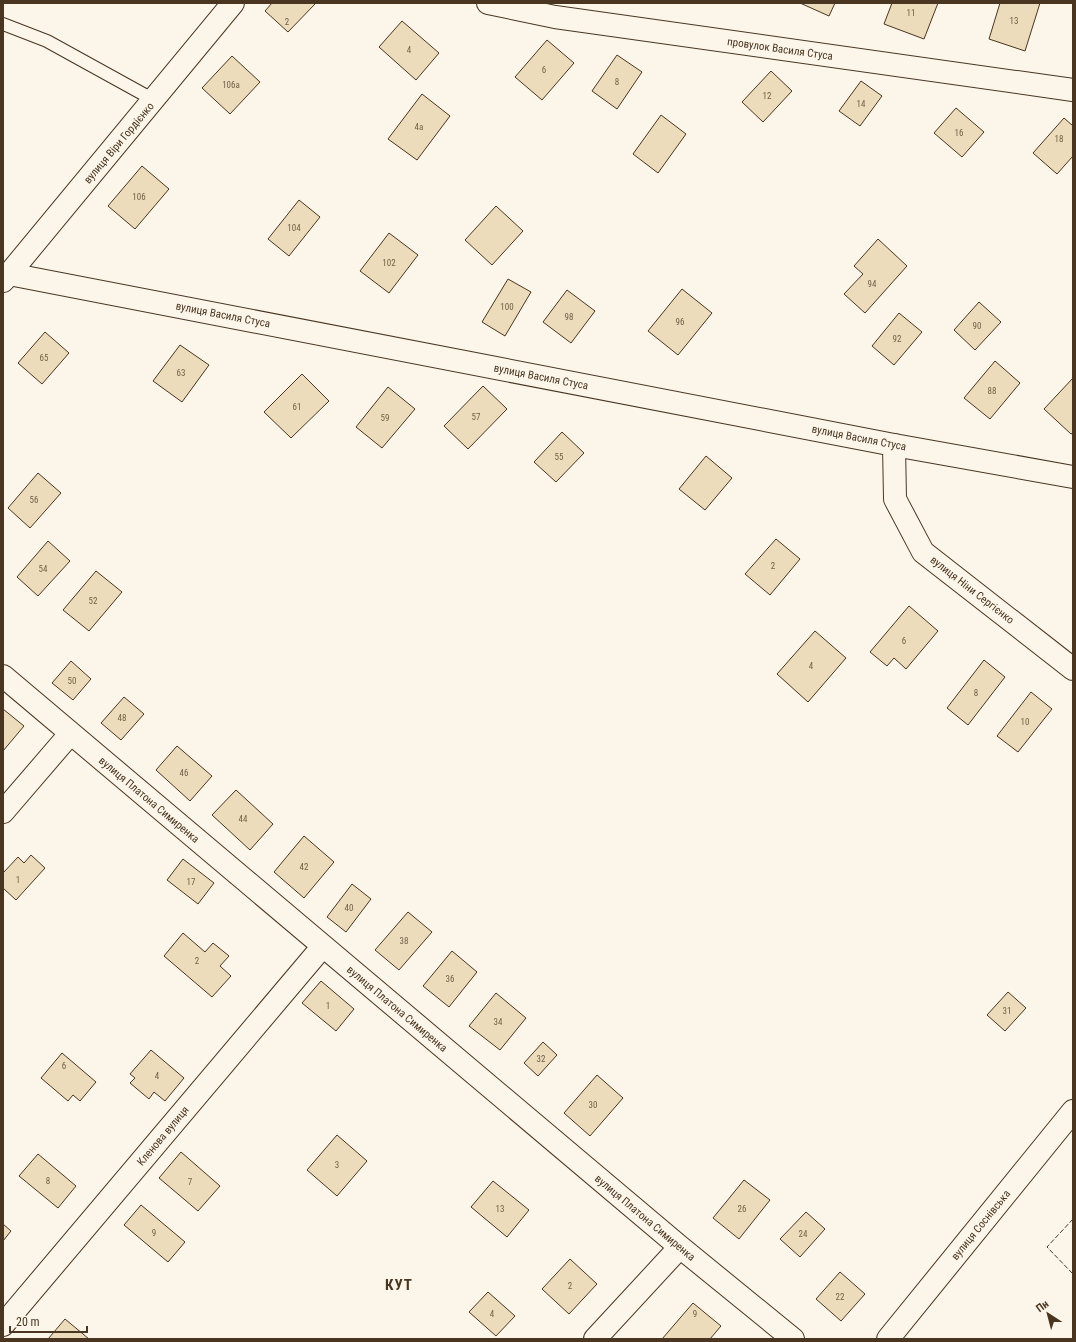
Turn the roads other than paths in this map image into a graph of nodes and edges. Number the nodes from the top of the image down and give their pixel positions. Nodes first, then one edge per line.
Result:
1 (233, 3) edge
2 (488, 3) edge
3 (3, 24) edge
4 (1073, 90) edge
5 (154, 100) junction
6 (6, 278) edge
7 (894, 445) junction
8 (1073, 477) edge
9 (1073, 669) edge
10 (3, 676) edge
11 (70, 734) junction
12 (3, 812) edge
13 (323, 946) junction
14 (1073, 1111) edge
15 (680, 1247) junction
16 (3, 1325) edge
17 (595, 1339) edge
18 (793, 1339) edge
19 (888, 1339) edge

1 - 5 street, вулиця Віри Гордієнко
2 - 4 street, провулок Василя Стуса
3 - 5 lane
5 - 6 street, вулиця Віри Гордієнко
6 - 7 street, вулиця Василя Стуса
7 - 8 street, вулиця Василя Стуса
7 - 9 street, вулиця Ніни Сергієнко
10 - 11 street, вулиця Платона Симиренка
11 - 12 street
11 - 13 street, вулиця Платона Симиренка
13 - 15 street, вулиця Платона Симиренка
13 - 16 street, Кленова вулиця
14 - 19 street, вулиця Соснівська
15 - 17 street
15 - 18 street, вулиця Платона Симиренка

